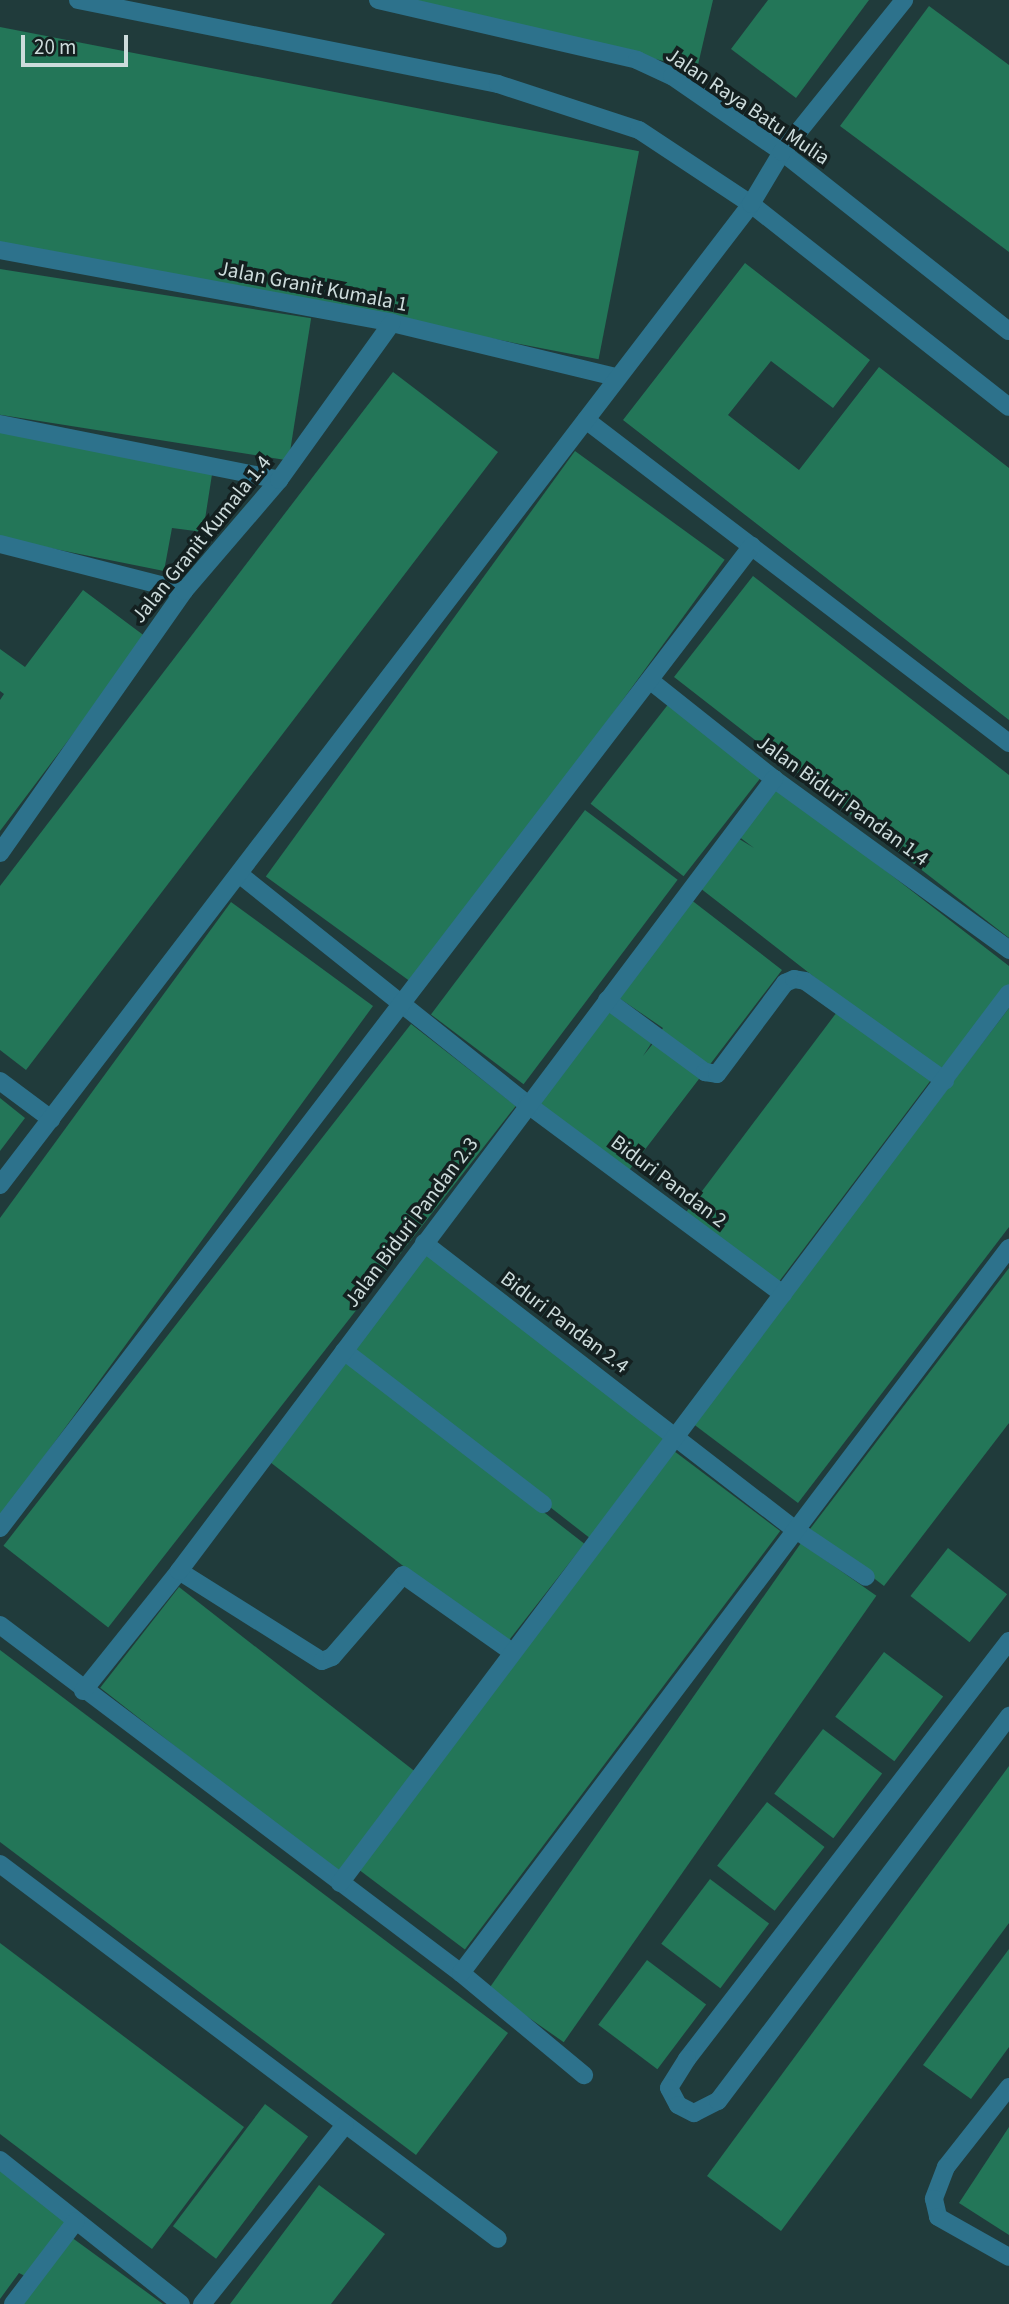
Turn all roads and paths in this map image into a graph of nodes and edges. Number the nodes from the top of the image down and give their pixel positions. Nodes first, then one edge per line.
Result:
1 (78, 0) edge
2 (378, 0) edge
3 (904, 0) edge
4 (782, 152) junction
5 (751, 204) junction
6 (0, 250) edge
7 (391, 323) junction
8 (1009, 331) edge
9 (615, 377) junction
10 (1009, 407) edge
11 (586, 420) junction
12 (0, 424) edge
13 (279, 480) junction
14 (0, 544) edge
15 (752, 546) junction
16 (184, 590) junction
17 (652, 682) junction
18 (1009, 743) edge
19 (774, 779) junction
20 (0, 853) edge
21 (239, 874) junction
22 (1009, 950) edge
23 (1009, 993) edge
24 (607, 1000) junction
25 (405, 1004) junction
26 (0, 1081) edge
27 (945, 1082) junction
28 (527, 1104) junction
29 (51, 1119) junction
30 (0, 1185) edge
31 (424, 1243) junction
32 (1009, 1248) edge
33 (783, 1294) junction
34 (344, 1351) junction
35 (678, 1437) junction
36 (543, 1504) dead end
37 (0, 1528) edge
38 (796, 1530) junction
39 (179, 1571) junction
40 (866, 1577) dead end
41 (0, 1625) edge
42 (1009, 1641) edge
43 (512, 1652) junction
44 (83, 1691) junction
45 (1009, 1716) edge
46 (0, 1864) edge
47 (340, 1883) junction
48 (461, 1973) junction
49 (584, 2075) dead end
50 (1009, 2087) edge
51 (345, 2125) junction
52 (0, 2160) edge
53 (76, 2221) junction
54 (498, 2239) dead end
55 (1009, 2257) edge
56 (13, 2304) edge
57 (181, 2304) edge
58 (202, 2304) edge

1 - 5 street
2 - 4 street, Jalan Raya Batu Mulia
3 - 4 street
4 - 5 street
4 - 8 street, Jalan Raya Batu Mulia
5 - 9 street
5 - 10 street
6 - 7 street, Jalan Granit Kumala 1
7 - 9 street, Jalan Granit Kumala 1
7 - 13 street, Jalan Granit Kumala 1.4
9 - 11 street
11 - 15 street
11 - 21 street
12 - 13 street
13 - 16 street, Jalan Granit Kumala 1.4
14 - 16 street
15 - 17 street
15 - 18 street
16 - 20 street, Jalan Granit Kumala 1.4
17 - 19 street, Jalan Biduri Pandan 1.4
17 - 25 street
19 - 22 street, Jalan Biduri Pandan 1.4
19 - 24 street, Jalan Biduri Pandan 2.3
21 - 25 street, Biduri Pandan 2
21 - 29 street
23 - 27 street
24 - 27 street
24 - 28 street, Jalan Biduri Pandan 2.3
25 - 28 street, Biduri Pandan 2
25 - 37 street
26 - 29 street
27 - 33 street
28 - 31 street, Jalan Biduri Pandan 2.3
28 - 33 street, Biduri Pandan 2
29 - 30 street
31 - 34 street, Jalan Biduri Pandan 2.3
31 - 35 street, Biduri Pandan 2.4
32 - 38 street
33 - 35 street
34 - 36 street
34 - 39 street, Jalan Biduri Pandan 2.3
35 - 38 street, Biduri Pandan 2.4
35 - 43 street
38 - 40 street, Biduri Pandan 2.4
38 - 48 street
39 - 43 street
39 - 44 street, Jalan Biduri Pandan 2.3
41 - 44 street
42 - 45 street
43 - 47 street
44 - 47 street
46 - 51 street
47 - 48 street
48 - 49 street
50 - 55 street
51 - 54 street
51 - 58 street
52 - 53 street
53 - 56 street
53 - 57 street

